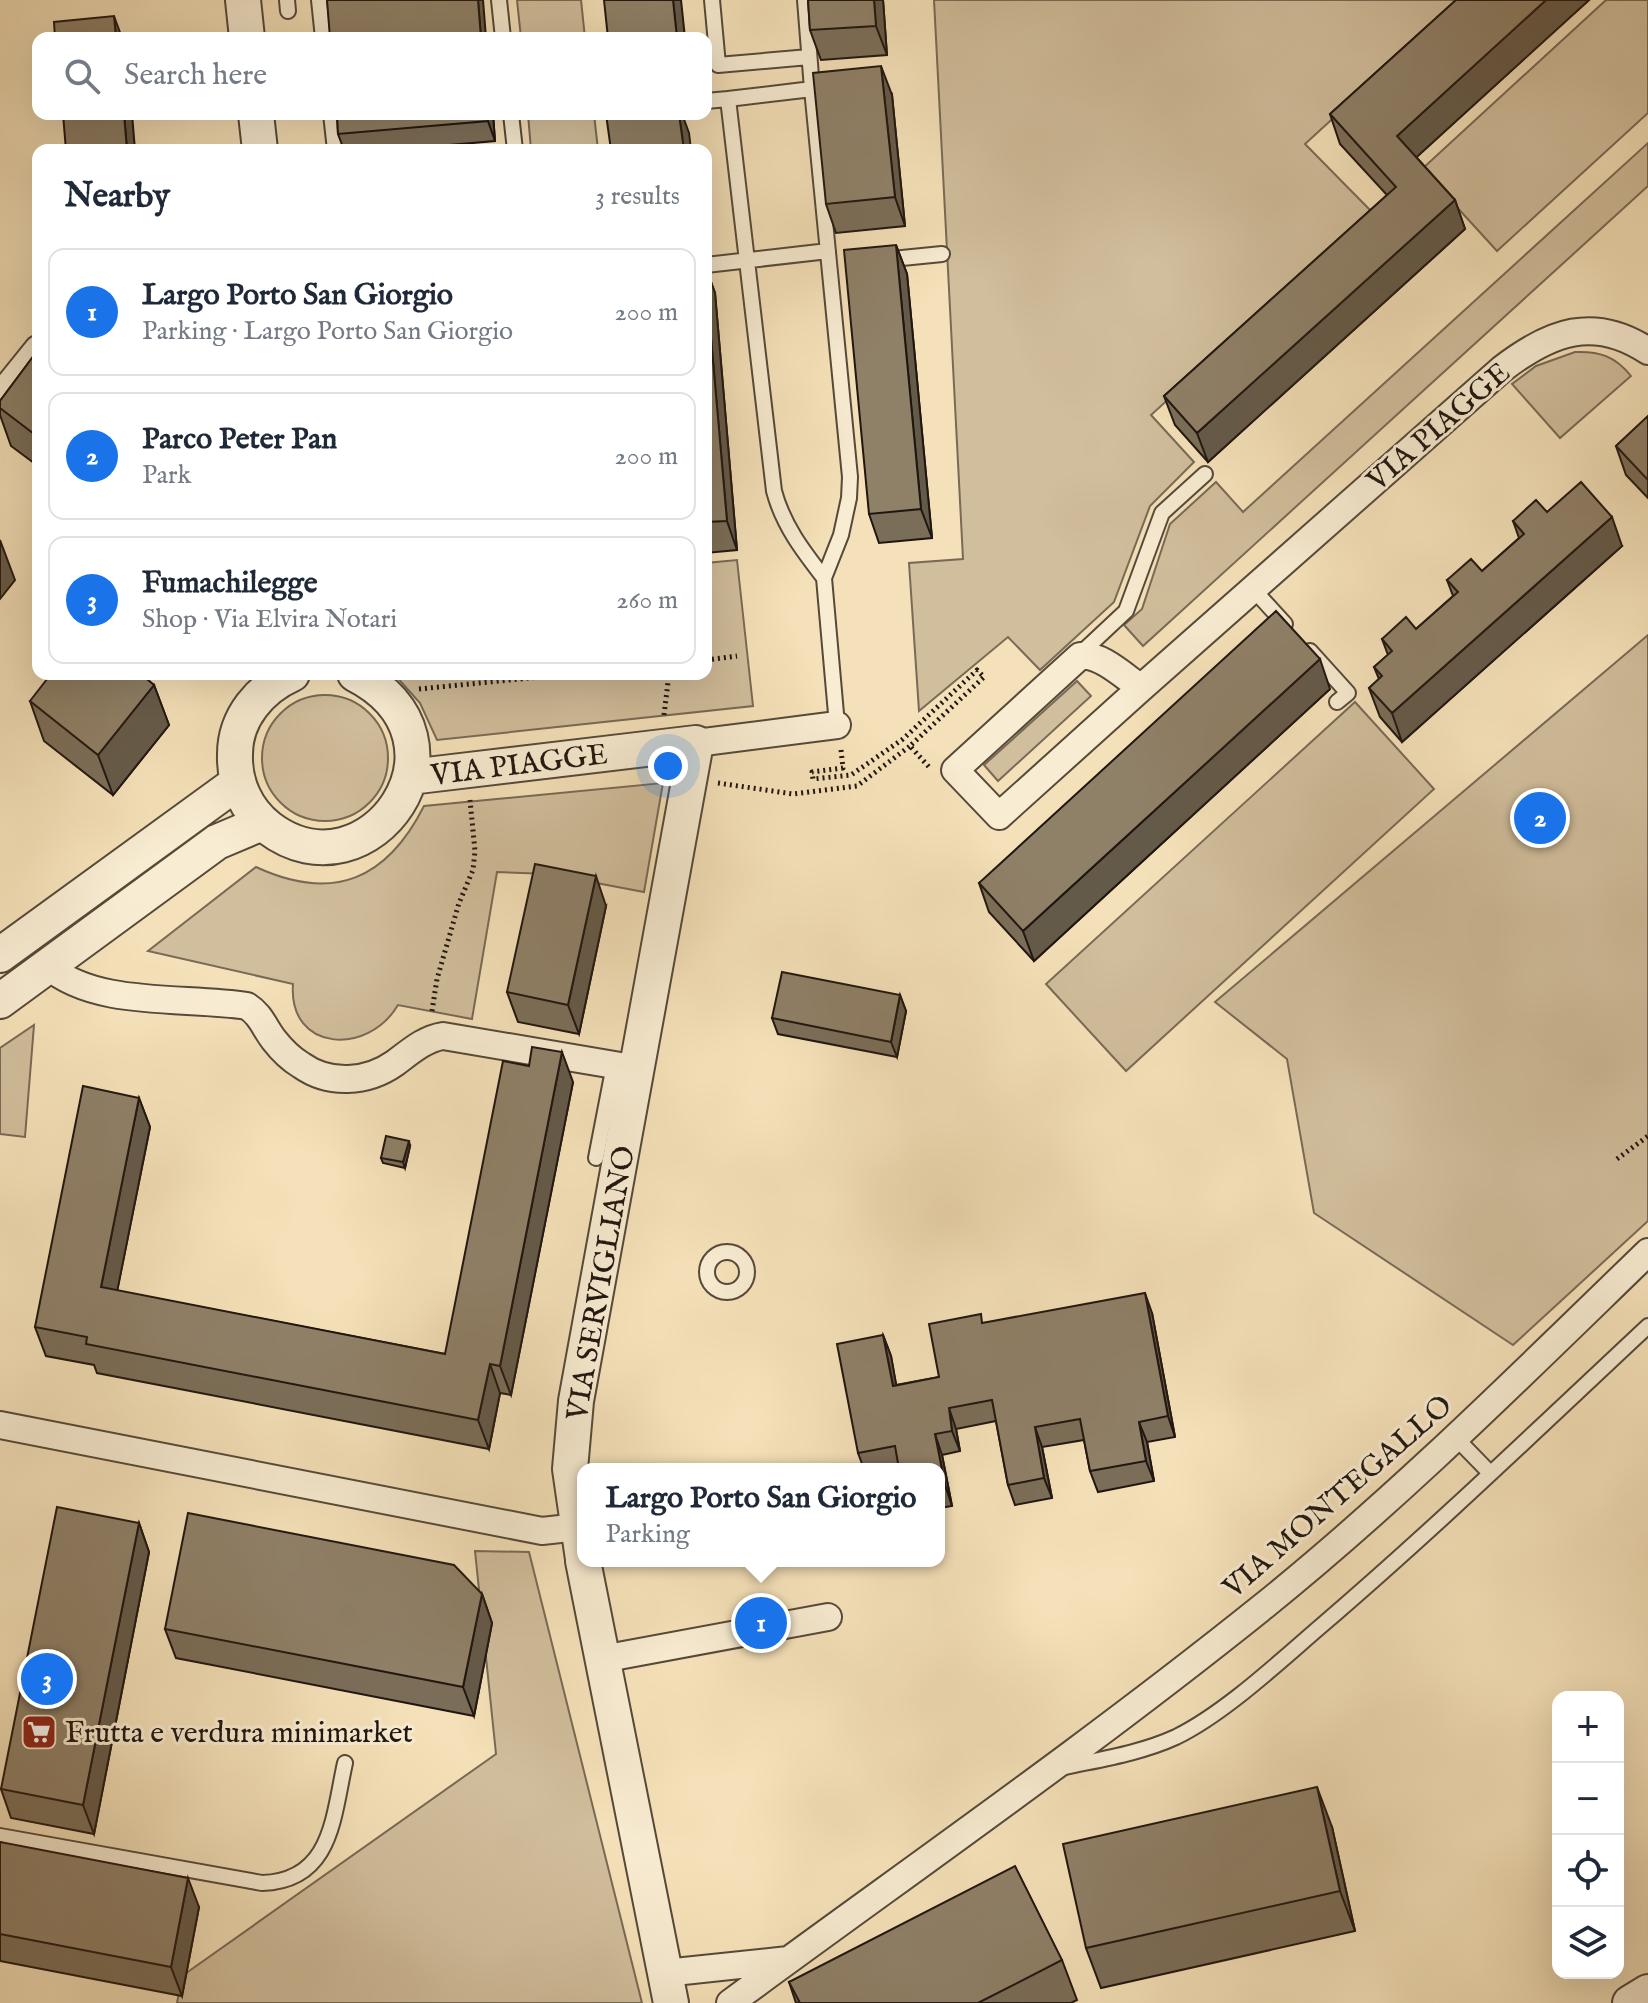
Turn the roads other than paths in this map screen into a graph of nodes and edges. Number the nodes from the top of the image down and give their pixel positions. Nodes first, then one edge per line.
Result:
1 (243, 0) edge
2 (319, 0) edge
3 (499, 0) edge
4 (712, 0) edge
5 (805, 0) edge
6 (246, 32) edge
7 (322, 32) edge
8 (502, 32) edge
9 (809, 57) junction
10 (812, 89) junction
11 (728, 99) junction
12 (712, 100) edge
13 (257, 120) edge
14 (332, 120) edge
15 (512, 120) edge
16 (259, 144) edge
17 (334, 144) edge
18 (514, 144) edge
19 (942, 254) dead end
20 (833, 259) junction
21 (746, 260) junction
22 (871, 261) edge
23 (712, 264) edge
24 (1648, 351) edge
25 (32, 356) edge
26 (0, 396) edge
27 (1205, 474) dead end
28 (824, 578) junction
29 (1253, 589) junction
30 (1074, 660) junction
31 (282, 680) edge
32 (366, 680) edge
33 (1141, 688) junction
34 (1337, 702) dead end
35 (837, 725) joint
36 (696, 743) junction
37 (410, 777) junction
38 (238, 782) junction
39 (262, 823) junction
40 (0, 955) edge
41 (48, 966) junction
42 (0, 1001) edge
43 (626, 1067) junction
44 (596, 1158) dead end
45 (1648, 1252) edge
46 (1648, 1326) edge
47 (1, 1433) edge
48 (1455, 1437) junction
49 (1490, 1473) junction
50 (577, 1520) edge
51 (577, 1547) edge
52 (584, 1567) edge
53 (828, 1617) dead end
54 (602, 1659) junction
55 (345, 1763) dead end
56 (1053, 1770) junction
57 (0, 1836) edge
58 (788, 1960) junction
59 (668, 1988) edge
60 (1648, 1992) edge
61 (730, 2003) edge
62 (1630, 2003) edge

1 - 6 street
2 - 7 lane
3 - 8 lane
4 - 9 lane
5 - 9 lane
9 - 10 lane
10 - 11 lane
10 - 20 lane
11 - 12 lane
11 - 21 lane
13 - 16 street
14 - 17 lane
15 - 18 lane
19 - 22 lane
20 - 21 lane
20 - 28 lane
21 - 23 lane
21 - 28 lane
24 - 29 street, VIA PIAGGE
25 - 26 street
27 - 30 lane
28 - 35 lane
29 - 33 street, VIA PIAGGE
29 - 34 lane
30 - 33 street
30 - 33 street, VIA PIAGGE
31 - 38 street
32 - 37 street
35 - 36 street, VIA PIAGGE
36 - 37 street, VIA PIAGGE
36 - 43 street, VIA SERVIGLIANO
37 - 39 street
38 - 39 street
38 - 40 street
39 - 41 street
41 - 42 street
41 - 43 street
43 - 44 lane
43 - 50 street, VIA SERVIGLIANO
45 - 48 street, VIA MONTEGALLO
46 - 49 lane, VIA MONTEGALLO
47 - 51 street
48 - 49 lane
48 - 56 street, VIA MONTEGALLO
49 - 56 lane, VIA MONTEGALLO
52 - 54 street, VIA SERVIGLIANO
53 - 54 street
54 - 59 street, VIA SERVIGLIANO
55 - 57 lane
56 - 58 street, VIA MONTEGALLO
58 - 59 street, VIA MONTEGALLO
58 - 61 street, VIA MONTEGALLO
60 - 62 street

